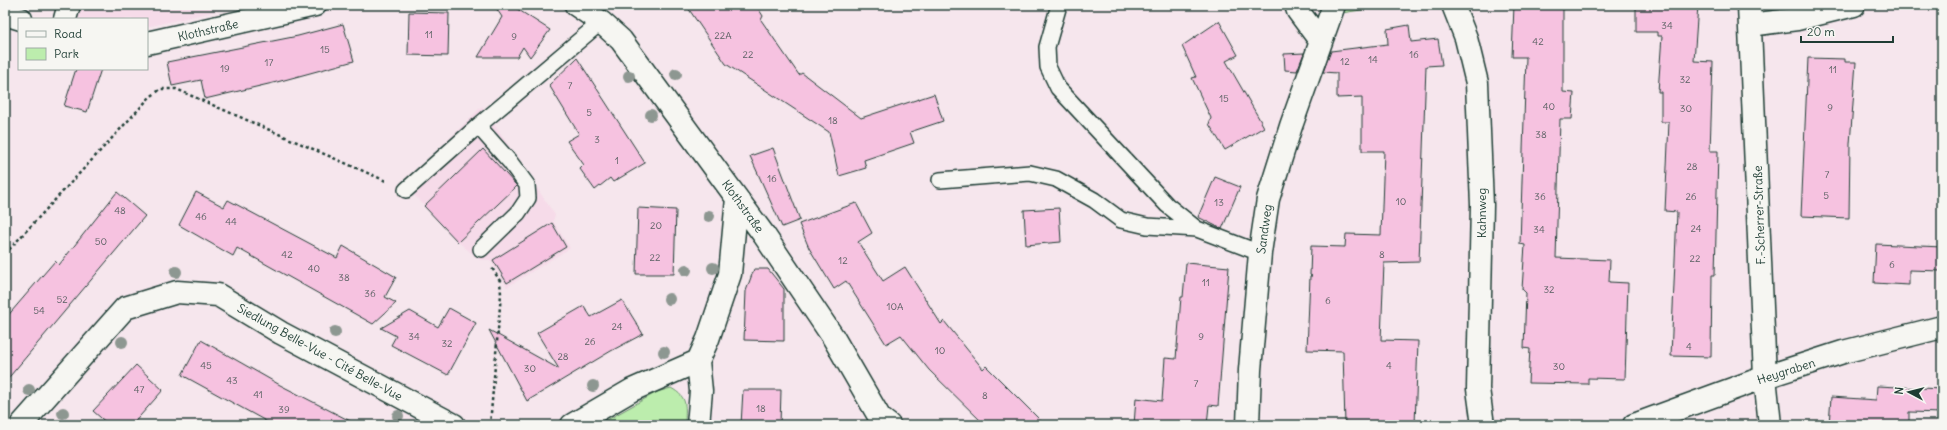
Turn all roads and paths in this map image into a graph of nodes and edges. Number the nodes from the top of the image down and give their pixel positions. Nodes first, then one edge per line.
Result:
1 (69, 5) edge
2 (315, 5) edge
3 (576, 5) edge
4 (1059, 5) edge
5 (1296, 5) edge
6 (1334, 5) edge
7 (1453, 5) edge
8 (1854, 5) edge
9 (5, 14) edge
10 (1750, 15) edge
11 (18, 18) edge
12 (65, 18) edge
13 (601, 22) junction
14 (1321, 42) junction
15 (148, 43) edge
16 (478, 126) junction
17 (940, 180) dead end
18 (406, 190) joint
19 (737, 198) junction
20 (1197, 229) junction
21 (481, 249) joint
22 (1260, 253) junction
23 (5, 254) edge
24 (1942, 327) edge
25 (698, 361) junction
26 (1765, 377) junction
27 (21, 425) edge
28 (454, 425) edge
29 (490, 425) edge
30 (572, 425) edge
31 (698, 425) edge
32 (889, 425) edge
33 (1248, 425) edge
34 (1483, 425) edge
35 (1634, 425) edge
36 (1770, 425) edge

1 - 12 street
2 - 15 street, Klothstraße
3 - 13 street, Klothstraße
4 - 20 lane
5 - 14 street
6 - 14 street, Sandweg
7 - 34 street, Kahnweg
8 - 10 street
9 - 11 street
10 - 26 street, F.-Scherrer-Straße
13 - 16 lane
13 - 19 street, Klothstraße
14 - 22 street, Sandweg
16 - 18 lane
16 - 21 lane
17 - 20 lane
18 - 23 path
19 - 25 street
19 - 32 street, Klothstraße
20 - 22 lane
21 - 29 path
22 - 33 street, Sandweg
24 - 26 street, Heygraben
25 - 30 street
25 - 31 street
26 - 35 street, Heygraben
26 - 36 street, F.-Scherrer-Straße
27 - 28 street, Siedlung Belle-Vue - Cité Belle-Vue

